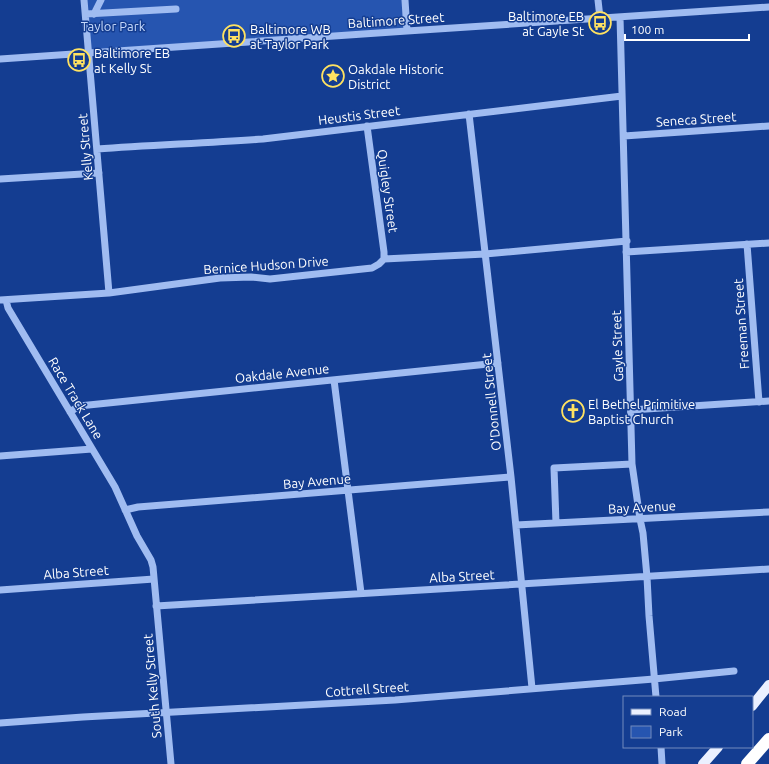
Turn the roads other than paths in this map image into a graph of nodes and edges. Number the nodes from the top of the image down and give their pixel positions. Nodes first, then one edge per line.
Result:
1 (84, 0) edge
2 (101, 0) edge
3 (405, 0) edge
4 (598, 0) edge
5 (769, 8) edge
6 (176, 9) dead end
7 (86, 14) junction
8 (94, 14) junction
9 (620, 17) junction
10 (600, 18) junction
11 (408, 31) junction
12 (89, 54) junction
13 (0, 59) edge
14 (622, 96) junction
15 (469, 114) junction
16 (366, 126) junction
17 (769, 126) edge
18 (624, 136) junction
19 (97, 149) junction
20 (99, 173) junction
21 (0, 179) edge
22 (627, 240) junction
23 (769, 243) edge
24 (747, 244) junction
25 (626, 252) junction
26 (485, 254) junction
27 (384, 259) junction
28 (108, 292) junction
29 (3, 300) edge
30 (498, 363) junction
31 (334, 380) junction
32 (769, 401) edge
33 (759, 402) junction
34 (631, 410) junction
35 (70, 412) junction
36 (92, 448) junction
37 (0, 456) edge
38 (632, 464) junction
39 (511, 478) junction
40 (348, 490) junction
41 (125, 510) junction
42 (769, 512) edge
43 (640, 519) junction
44 (556, 523) junction
45 (516, 525) junction
46 (769, 569) edge
47 (647, 577) junction
48 (154, 579) junction
49 (522, 584) junction
50 (0, 590) edge
51 (361, 594) junction
52 (156, 606) junction
53 (734, 671) dead end
54 (654, 679) junction
55 (769, 685) edge
56 (532, 688) junction
57 (656, 696) edge
58 (753, 705) edge
59 (166, 713) junction
60 (0, 723) edge
61 (769, 739) edge
62 (661, 748) edge
63 (717, 748) edge
64 (170, 764) edge
65 (662, 764) edge
66 (704, 764) edge
67 (747, 764) edge

1 - 7 street, Kelly Street
2 - 8 street
3 - 11 street
4 - 10 street
5 - 9 street, Baltimore Street
6 - 8 street
7 - 8 street
7 - 12 street, Kelly Street
9 - 10 street, Baltimore Street
9 - 14 street, Gayle Street
10 - 11 street, Baltimore Street
11 - 12 street, Baltimore Street
12 - 13 street, Baltimore Street
12 - 19 street, Kelly Street
14 - 15 street, Heustis Street
14 - 18 street, Gayle Street
15 - 16 street, Heustis Street
15 - 26 street, O'Donnell Street
16 - 19 street, Heustis Street
16 - 27 street, Quigley Street
17 - 18 street, Seneca Street
18 - 22 street, Gayle Street
19 - 20 street, Kelly Street
20 - 21 street
20 - 28 street, Kelly Street
22 - 25 street, Gayle Street
22 - 26 street, Bernice Hudson Drive
23 - 24 street
24 - 25 street
24 - 33 street, Freeman Street
25 - 34 street, Gayle Street
26 - 27 street, Bernice Hudson Drive
26 - 30 street, O'Donnell Street
27 - 28 street, Bernice Hudson Drive
28 - 29 street, Bernice Hudson Drive
29 - 35 street, Race Track Lane
30 - 31 street, Oakdale Avenue
30 - 39 street, O'Donnell Street
31 - 35 street, Oakdale Avenue
31 - 40 street
32 - 33 street
33 - 34 street
34 - 38 street, Gayle Street
35 - 36 street, Race Track Lane
36 - 37 street
36 - 41 street, Race Track Lane
38 - 43 street, Gayle Street
38 - 44 street
39 - 40 street, Bay Avenue
39 - 45 street, O'Donnell Street
40 - 41 street, Bay Avenue
40 - 51 street
41 - 48 street
42 - 43 street, Bay Avenue
43 - 44 street, Bay Avenue
43 - 47 street, Gayle Street
44 - 45 street, Bay Avenue
45 - 49 street, O'Donnell Street
46 - 47 street, Alba Street
47 - 49 street, Alba Street
47 - 54 street, Gayle Street
48 - 50 street, Alba Street
48 - 52 street
49 - 51 street, Alba Street
49 - 56 street, O'Donnell Street
51 - 52 street, Alba Street
52 - 59 street, South Kelly Street
53 - 54 street, Cottrell Street
54 - 56 street, Cottrell Street
54 - 57 street, Gayle Street
55 - 58 main road
56 - 59 street, Cottrell Street
59 - 60 street, Cottrell Street
59 - 64 street, South Kelly Street
61 - 67 highway
62 - 65 street
63 - 66 main road

